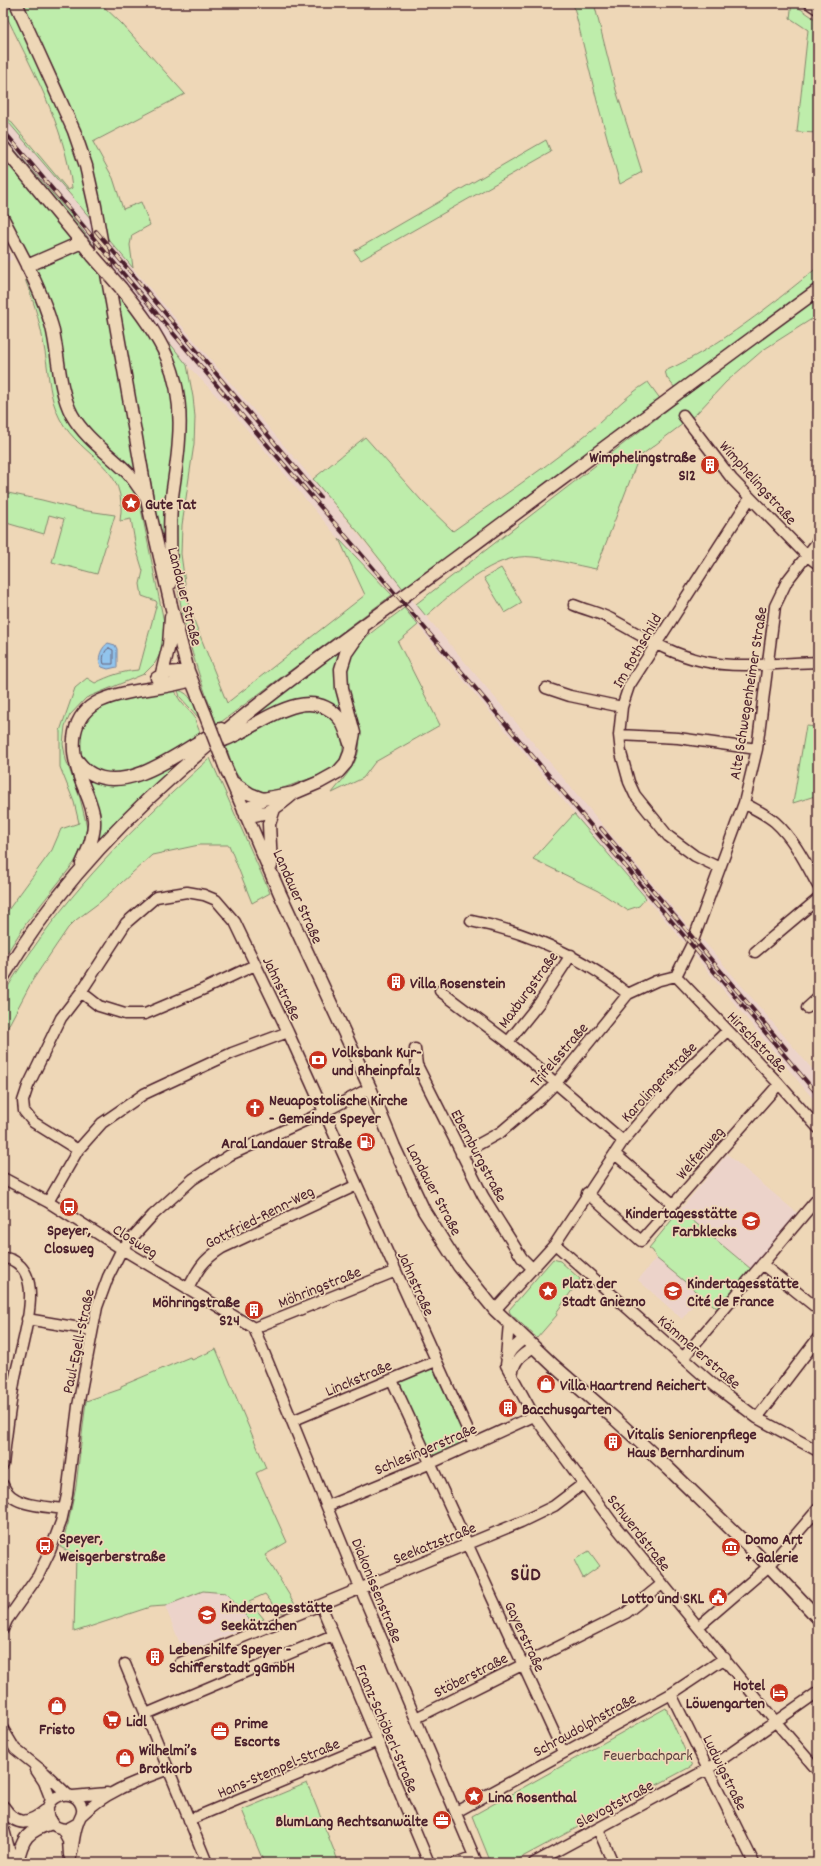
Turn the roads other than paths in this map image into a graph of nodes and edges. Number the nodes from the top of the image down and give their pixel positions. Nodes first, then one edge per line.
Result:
1 (16, 3) edge
2 (812, 3) edge
3 (818, 7) edge
4 (3, 147) edge
5 (3, 219) edge
6 (82, 242) junction
7 (28, 266) junction
8 (818, 290) edge
9 (683, 415) dead end
10 (750, 498) junction
11 (148, 500) junction
12 (818, 541) edge
13 (806, 555) junction
14 (818, 564) edge
15 (171, 605) junction
16 (574, 605) dead end
17 (369, 620) junction
18 (655, 644) junction
19 (818, 662) edge
20 (769, 664) junction
21 (190, 675) junction
22 (161, 676) junction
23 (546, 688) dead end
24 (133, 690) junction
25 (622, 707) junction
26 (239, 720) junction
27 (619, 735) junction
28 (209, 746) junction
29 (351, 747) junction
30 (757, 749) junction
31 (76, 758) junction
32 (231, 781) junction
33 (294, 793) junction
34 (263, 799) junction
35 (744, 803) junction
36 (274, 809) junction
37 (245, 814) junction
38 (720, 868) junction
39 (77, 874) junction
40 (271, 875) junction
41 (818, 886) edge
42 (818, 899) edge
43 (471, 920) dead end
44 (755, 952) dead end
45 (571, 955) junction
46 (255, 965) junction
47 (676, 976) junction
48 (3, 977) edge
49 (440, 991) dead end
50 (81, 992) junction
51 (628, 994) junction
52 (818, 998) edge
53 (807, 1008) dead end
54 (727, 1031) junction
55 (288, 1032) junction
56 (508, 1042) junction
57 (415, 1049) dead end
58 (556, 1083) junction
59 (779, 1084) junction
60 (370, 1088) junction
61 (324, 1112) junction
62 (818, 1128) edge
63 (623, 1141) junction
64 (78, 1150) junction
65 (461, 1154) junction
66 (615, 1154) junction
67 (3, 1178) edge
68 (357, 1185) junction
69 (587, 1193) junction
70 (818, 1198) edge
71 (48, 1202) junction
72 (673, 1204) junction
73 (554, 1244) junction
74 (122, 1249) junction
75 (3, 1258) edge
76 (762, 1264) junction
77 (533, 1268) junction
78 (396, 1271) junction
79 (188, 1289) junction
80 (818, 1309) edge
81 (495, 1310) junction
82 (27, 1319) junction
83 (509, 1323) junction
84 (254, 1328) junction
85 (92, 1330) junction
86 (525, 1338) junction
87 (818, 1338) edge
88 (534, 1347) junction
89 (506, 1357) junction
90 (683, 1358) junction
91 (436, 1361) junction
92 (512, 1376) junction
93 (392, 1380) junction
94 (534, 1416) junction
95 (757, 1418) junction
96 (292, 1421) junction
97 (474, 1444) junction
98 (818, 1452) edge
99 (429, 1464) junction
100 (3, 1465) edge
101 (584, 1484) junction
102 (4, 1492) edge
103 (327, 1506) junction
104 (64, 1509) junction
105 (818, 1509) edge
106 (467, 1544) junction
107 (769, 1566) junction
108 (662, 1584) junction
109 (360, 1588) junction
110 (321, 1605) junction
111 (817, 1616) edge
112 (698, 1627) junction
113 (3, 1629) edge
114 (334, 1635) junction
115 (725, 1658) junction
116 (180, 1663) dead end
117 (126, 1664) dead end
118 (523, 1664) junction
119 (818, 1692) edge
120 (671, 1694) junction
121 (146, 1714) junction
122 (416, 1718) junction
123 (775, 1721) junction
124 (3, 1729) edge
125 (378, 1741) junction
126 (563, 1752) junction
127 (31, 1764) junction
128 (168, 1769) junction
129 (708, 1769) junction
130 (818, 1771) edge
131 (110, 1792) junction
132 (70, 1795) junction
133 (49, 1805) junction
134 (3, 1807) edge
135 (456, 1812) junction
136 (80, 1819) junction
137 (189, 1820) junction
138 (57, 1826) junction
139 (598, 1829) junction
140 (3, 1830) edge
141 (475, 1860) edge
142 (12, 1863) edge
143 (17, 1863) edge
144 (68, 1863) edge
145 (207, 1863) edge
146 (429, 1863) edge
147 (456, 1863) edge
148 (534, 1863) edge
149 (613, 1863) edge
150 (754, 1863) edge

1 - 11 main road, Landauer Straße
2 - 3 highway
4 - 6 main road
5 - 7 main road
6 - 7 main road
6 - 15 main road, bridge
7 - 11 main road
8 - 17 main road
9 - 10 street, Wimphelingstraße
10 - 13 street, Wimphelingstraße
10 - 18 street, Im Rothschild
11 - 15 main road, Landauer Straße
12 - 13 street, Alte Schwegenheimer Straße
13 - 14 street, Wimphelingstraße
13 - 20 street, Alte Schwegenheimer Straße
15 - 21 main road, Landauer Straße
15 - 22 main road
16 - 18 street
17 - 26 main road
17 - 29 main road
18 - 20 street
18 - 25 street, Im Rothschild
19 - 20 street
20 - 30 street, Alte Schwegenheimer Straße
21 - 22 main road
21 - 24 main road
21 - 32 main road, Landauer Straße, bridge
22 - 24 main road
23 - 25 street
24 - 31 main road
25 - 27 street, Im Rothschild
26 - 28 main road
26 - 31 main road
27 - 30 street
27 - 38 street, Im Rothschild
28 - 29 main road
28 - 39 main road
29 - 33 main road
30 - 35 street, Alte Schwegenheimer Straße
31 - 39 main road
32 - 34 main road
32 - 37 main road, Landauer Straße
33 - 34 main road
33 - 36 main road
34 - 37 main road
35 - 38 street, Alte Schwegenheimer Straße
35 - 41 street
36 - 37 main road
36 - 40 main road
37 - 40 main road, Landauer Straße
38 - 47 street, Alte Schwegenheimer Straße
39 - 48 main road
40 - 60 main road, Landauer Straße
42 - 44 street
43 - 45 street
45 - 51 street
45 - 56 street, Maxburgstraße
46 - 50 street
46 - 50 street, Jahnstraße
46 - 55 street, Jahnstraße
47 - 51 street, Trifelsstraße
47 - 54 street, Hirschstraße
49 - 56 street
50 - 64 street, Jahnstraße
51 - 58 street, Trifelsstraße
52 - 53 street
54 - 59 street, Hirschstraße
54 - 63 street, Karolingerstraße
55 - 61 street, Jahnstraße
55 - 64 street
56 - 58 street
57 - 65 street, Ebernburgstraße
58 - 63 street
58 - 65 street, Trifelsstraße
59 - 62 street, Hirschstraße
59 - 72 street, Welfenweg
60 - 61 street, Paul-Egell-Straße
60 - 81 main road, Landauer Straße
61 - 68 street, Jahnstraße
61 - 74 street, Paul-Egell-Straße
63 - 66 street, Karolingerstraße
64 - 71 street
65 - 77 street, Ebernburgstraße
66 - 69 street, Karolingerstraße
66 - 72 street
67 - 71 street, Closweg
68 - 78 street, Jahnstraße
68 - 79 street, Gottfried-Renn-Weg
69 - 72 street, Welfenweg
69 - 73 street, Karolingerstraße
70 - 76 street
71 - 74 street, Closweg
73 - 77 street, Karolingerstraße
73 - 90 street, Kämmererstraße
74 - 79 street, Closweg
74 - 85 street, Paul-Egell-Straße
75 - 82 street
76 - 80 street
76 - 90 street
77 - 81 street, Karolingerstraße
78 - 84 street, Möhringstraße
78 - 91 street, Jahnstraße
79 - 84 street, Closweg
81 - 83 main road, Landauer Straße
82 - 85 street
82 - 100 street
83 - 86 main road, Landauer Straße
83 - 89 street, Schwerdstraße
84 - 96 street, Diakonissenstraße
85 - 104 street, Paul-Egell-Straße
86 - 88 main road, Landauer Straße
86 - 89 street
87 - 95 street
88 - 92 street
88 - 107 main road, Landauer Straße
89 - 92 street, Schwerdstraße
90 - 95 street, Kämmererstraße
91 - 93 street, Linckstraße
91 - 97 street, Jahnstraße
92 - 94 street, Schwerdstraße
93 - 96 street, Linckstraße
93 - 99 street, Gayerstraße
94 - 97 street, Schlesingerstraße
94 - 101 street, Schwerdstraße
95 - 98 street, Kämmererstraße
96 - 103 street, Diakonissenstraße
97 - 99 street, Schlesingerstraße
99 - 103 street, Schlesingerstraße
99 - 106 street, Gayerstraße
101 - 106 street, Seekatzstraße
101 - 108 street, Schwerdstraße
102 - 104 street
103 - 109 street, Diakonissenstraße
104 - 113 street, Paul-Egell-Straße
105 - 107 street
106 - 109 street, Seekatzstraße
106 - 118 street, Gayerstraße
107 - 111 main road, Landauer Straße
107 - 112 street
108 - 112 street, Schwerdstraße
108 - 118 street, Stöberstraße
109 - 110 street, Seekatzstraße
109 - 122 street, Diakonissenstraße
110 - 114 street, Franz-Schöberl-Straße
110 - 116 street, Seekatzstraße
112 - 115 street, Schwerdstraße
114 - 121 street
114 - 125 street, Franz-Schöberl-Straße
115 - 120 street, Schraudolphstraße
115 - 123 street, Schwerdstraße
117 - 121 street
118 - 122 street, Stöberstraße
118 - 126 street, Gayerstraße
119 - 123 street, Slevogtstraße
120 - 126 street, Schraudolphstraße
120 - 129 street, Ludwigstraße
121 - 128 street
122 - 135 street, Diakonissenstraße
123 - 129 street, Slevogtstraße
123 - 130 street, Schwerdstraße
124 - 127 street
125 - 137 street, Hans-Stempel-Straße
125 - 146 street, Franz-Schöberl-Straße
126 - 135 street, Schraudolphstraße
127 - 132 street
127 - 133 street
128 - 131 street
128 - 137 street
129 - 139 street, Slevogtstraße
129 - 150 street, Ludwigstraße
131 - 132 street
131 - 136 street
132 - 133 street
132 - 136 street
133 - 134 main road
133 - 138 street
135 - 141 street, Diakonissenstraße
136 - 138 street
136 - 144 street
137 - 145 street
138 - 143 main road
138 - 144 street
139 - 148 street, Slevogtstraße
139 - 149 street
140 - 142 main road
141 - 147 street

